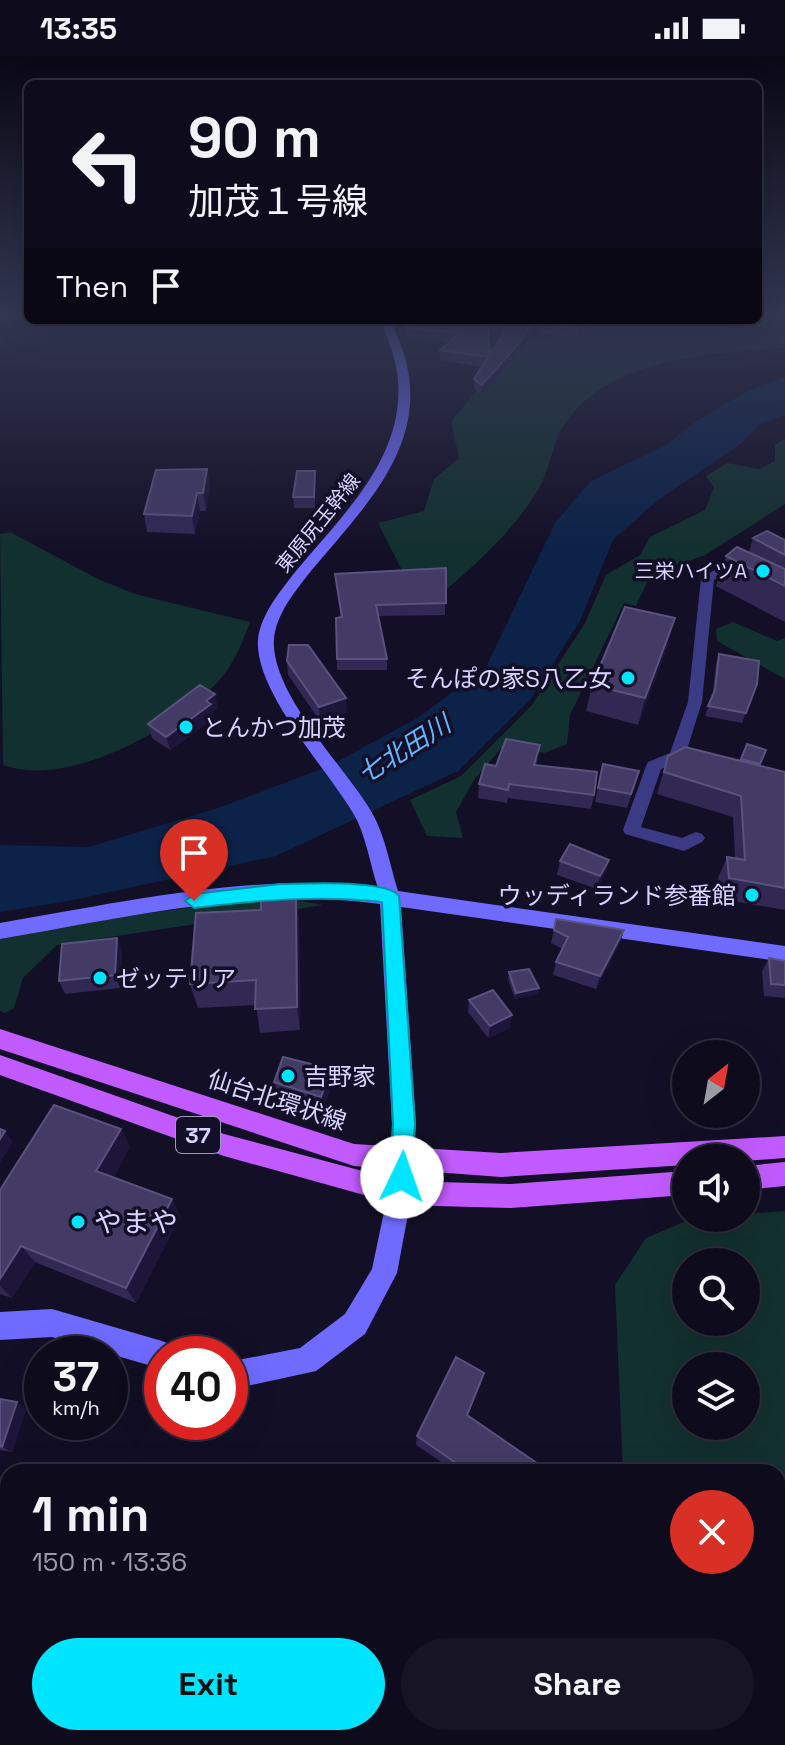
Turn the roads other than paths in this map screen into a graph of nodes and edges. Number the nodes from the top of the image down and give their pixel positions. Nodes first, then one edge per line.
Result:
1 (403, 395) edge
2 (738, 565) edge
3 (676, 759) junction
4 (705, 767) edge
5 (696, 838) dead end
6 (390, 896) junction
7 (0, 931) edge
8 (785, 954) edge
9 (0, 1039) edge
10 (0, 1065) edge
11 (785, 1147) edge
12 (404, 1161) junction
13 (785, 1174) edge
14 (760, 1177) edge
15 (672, 1184) edge
16 (400, 1193) junction
17 (0, 1326) edge
18 (144, 1350) edge
19 (248, 1372) edge

1 - 6 street, 東原尻玉幹線
2 - 3 street
3 - 4 street
3 - 5 street
6 - 7 street
6 - 8 street
6 - 12 street, 東原尻玉幹線
9 - 12 main road, 仙台北環状線 / 37
10 - 16 main road, 37
11 - 12 main road, 仙台北環状線 / 37
12 - 16 street, 東原尻玉幹線
13 - 14 main road
15 - 16 main road, 37
16 - 19 street, 東原尻玉幹線
17 - 18 street

